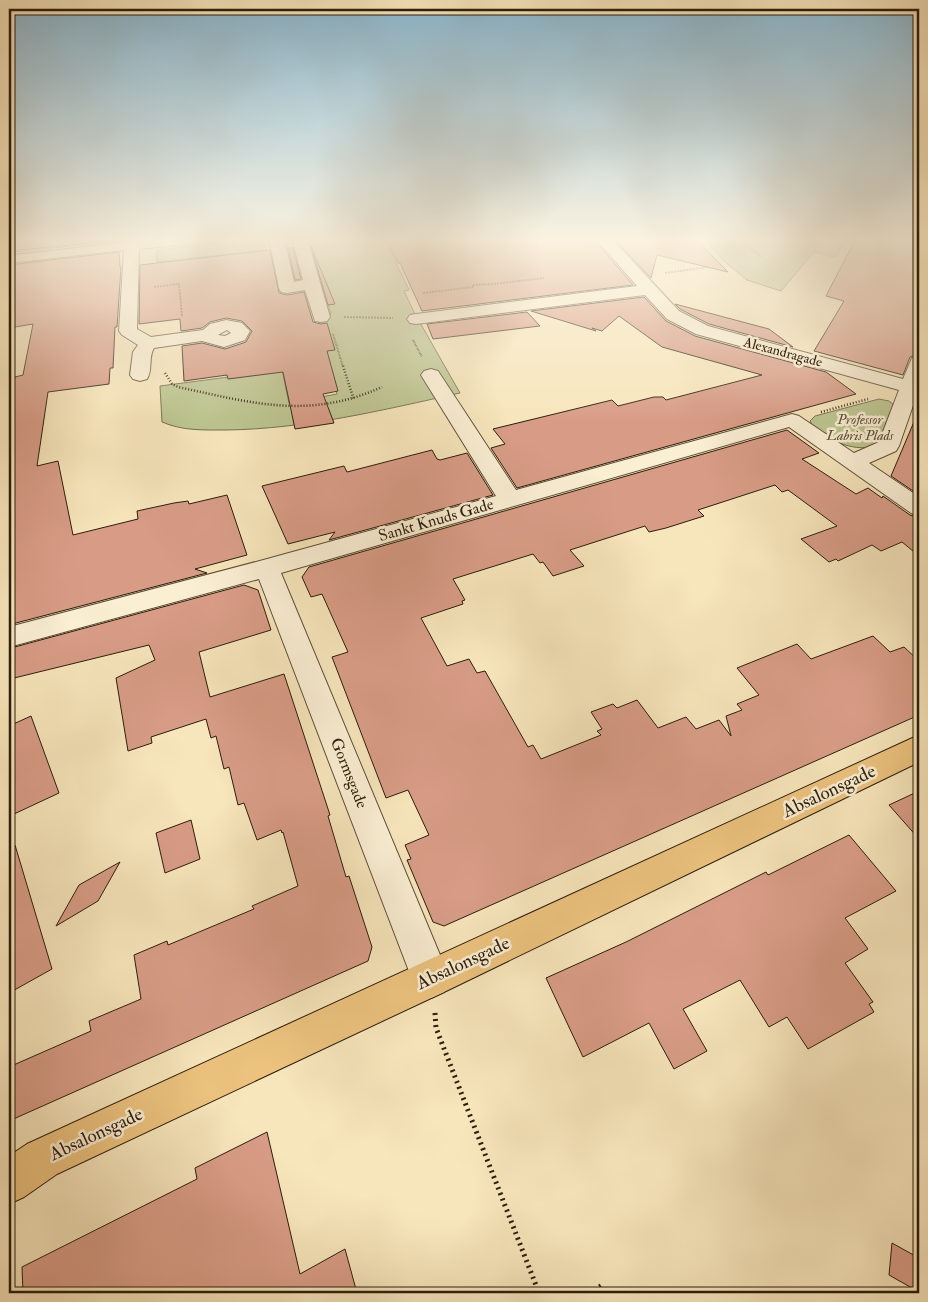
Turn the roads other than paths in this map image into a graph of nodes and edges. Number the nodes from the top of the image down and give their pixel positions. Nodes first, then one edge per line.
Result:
1 (130, 299) edge
2 (315, 299) edge
3 (540, 299) edge
4 (658, 299) edge
5 (321, 317) road end
6 (416, 319) dead end
7 (208, 335) dead end
8 (148, 342) junction
9 (919, 362) edge
10 (140, 375) road end
11 (431, 375) road end
12 (910, 387) junction
13 (853, 462) junction
14 (510, 499) junction
15 (919, 508) edge
16 (267, 568) junction
17 (9, 637) edge
18 (919, 748) edge
19 (431, 978) junction
20 (9, 1182) edge

1 - 8 street
2 - 5 street
3 - 6 street
4 - 12 street, Alexandragade
7 - 8 street
8 - 10 street
9 - 12 street
11 - 14 street
12 - 13 street
13 - 14 street, Sankt Knuds Gade
13 - 15 street
14 - 16 street, Sankt Knuds Gade
16 - 17 street, Sankt Knuds Gade
16 - 19 street, Gormsgade
18 - 19 main road, Absalonsgade
19 - 20 main road, Absalonsgade

